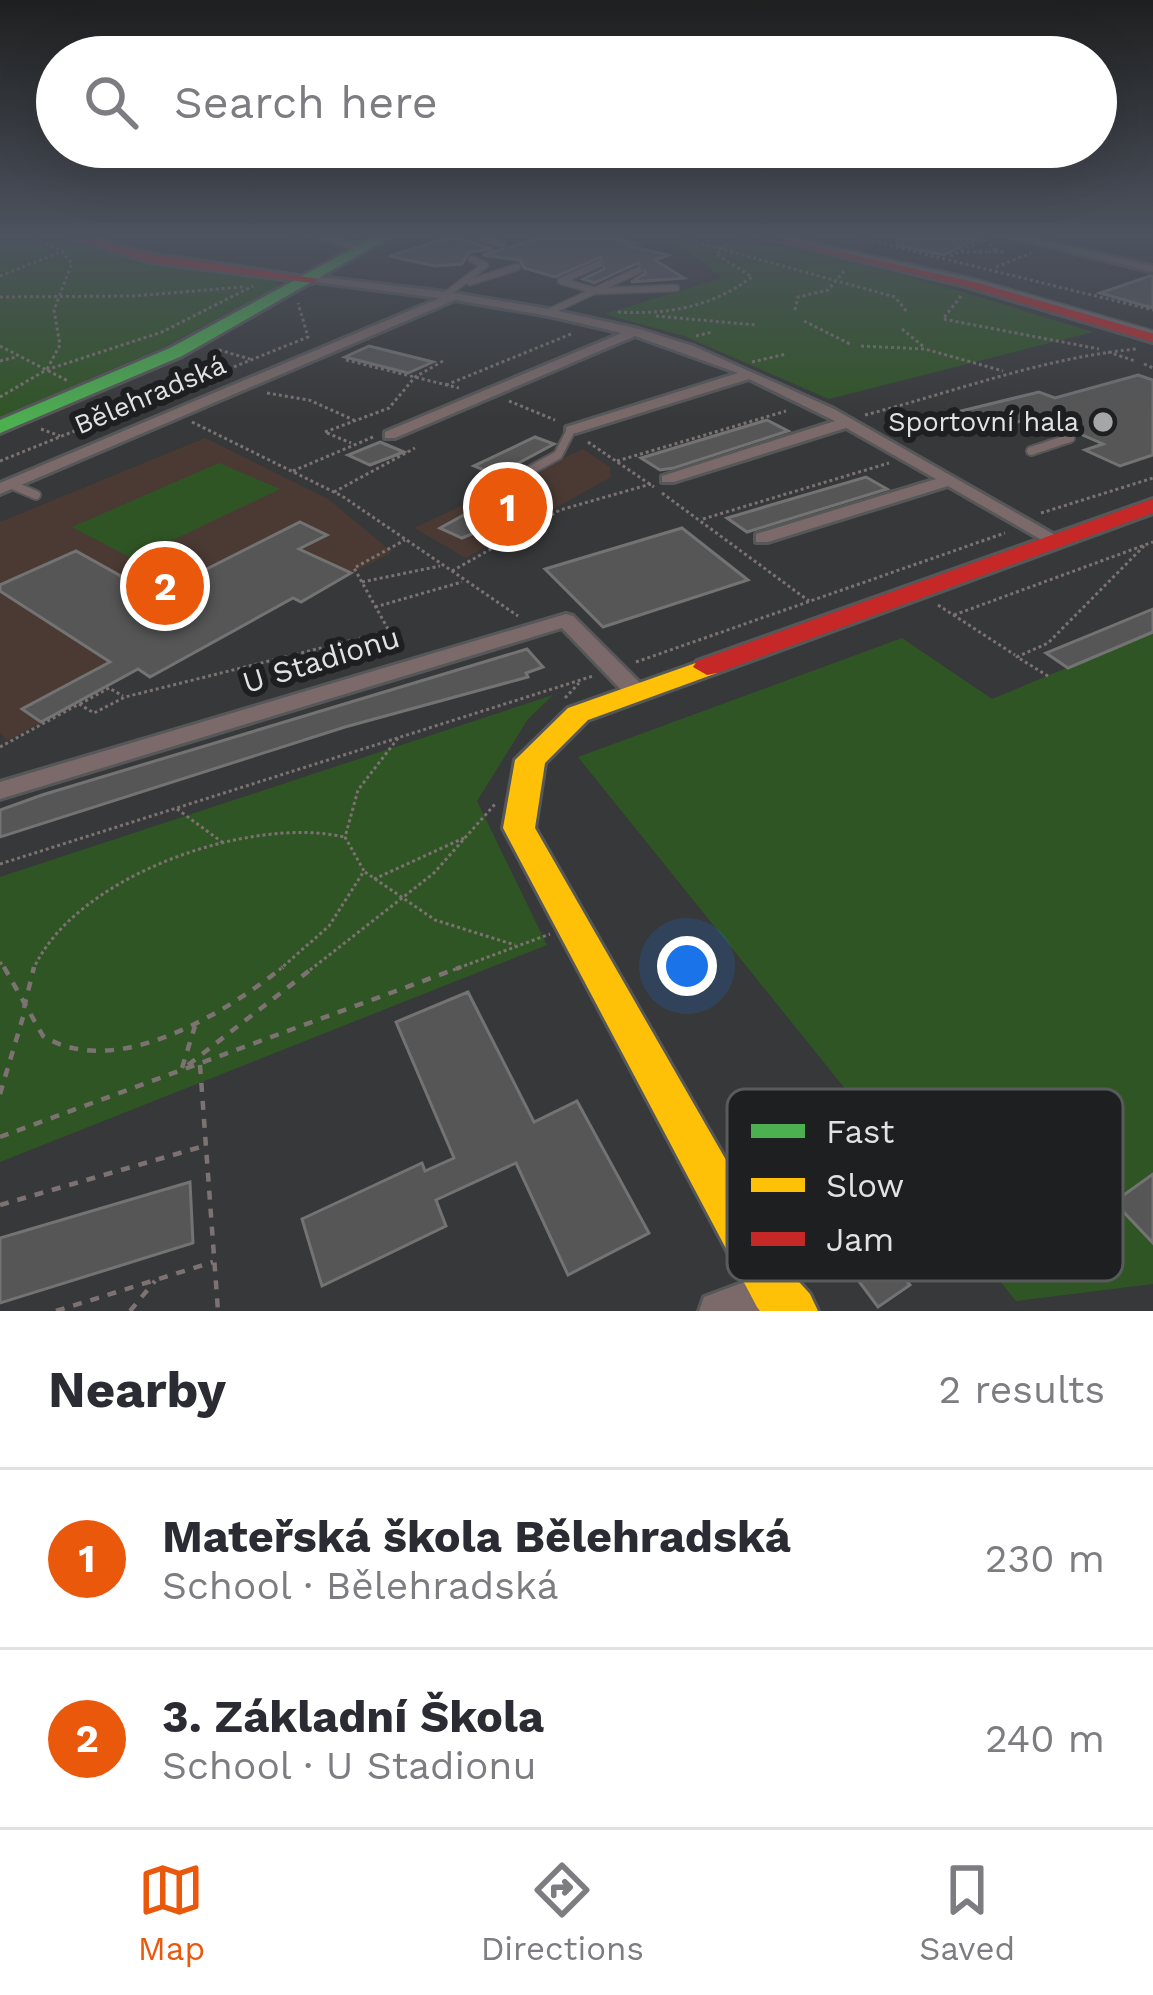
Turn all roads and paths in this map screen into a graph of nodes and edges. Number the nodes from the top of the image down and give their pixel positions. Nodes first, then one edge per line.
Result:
1 (61, 298) edge
2 (224, 298) edge
3 (287, 298) edge
4 (305, 298) edge
5 (444, 298) edge
6 (469, 298) edge
7 (576, 298) edge
8 (724, 298) edge
9 (798, 298) edge
10 (897, 298) edge
11 (957, 298) edge
12 (1019, 298) edge
13 (1073, 298) edge
14 (1109, 298) edge
15 (795, 310) dead end
16 (1153, 310) edge
17 (907, 311) dead end
18 (549, 312) junction
19 (618, 312) dead end
20 (650, 315) junction
21 (804, 321) dead end
22 (756, 325) dead end
23 (1153, 325) edge
24 (902, 329) dead end
25 (631, 334) junction
26 (850, 344) dead end
27 (861, 346) dead end
28 (214, 348) dead end
29 (925, 349) junction
30 (1153, 349) edge
31 (1103, 350) junction
32 (1148, 351) edge
33 (786, 354) dead end
34 (19, 356) dead end
35 (252, 360) junction
36 (347, 360) dead end
37 (0, 361) edge
38 (1135, 361) dead end
39 (443, 362) dead end
40 (1153, 368) edge
41 (748, 369) junction
42 (46, 370) junction
43 (1005, 372) junction
44 (415, 377) junction
45 (243, 385) junction
46 (446, 385) junction
47 (485, 395) junction
48 (0, 397) edge
49 (776, 400) dead end
50 (173, 415) junction
51 (851, 420) junction
52 (356, 421) junction
53 (0, 427) edge
54 (39, 428) dead end
55 (571, 430) junction
56 (390, 435) joint
57 (61, 437) junction
58 (1070, 438) dead end
59 (906, 443) dead end
60 (354, 445) junction
61 (415, 448) dead end
62 (870, 451) dead end
63 (1031, 451) dead end
64 (890, 455) junction
65 (0, 461) edge
66 (616, 462) junction
67 (529, 471) dead end
68 (292, 472) junction
69 (1153, 478) edge
70 (668, 479) dead end
71 (947, 481) junction
72 (650, 484) junction
73 (5, 486) edge
74 (334, 492) junction
75 (36, 495) dead end
76 (1153, 506) edge
77 (1036, 512) dead end
78 (701, 520) junction
79 (1002, 525) dead end
80 (762, 538) dead end
81 (1053, 539) junction
82 (405, 540) junction
83 (1153, 542) edge
84 (1145, 545) junction
85 (441, 566) junction
86 (450, 572) junction
87 (464, 581) junction
88 (362, 582) junction
89 (916, 591) junction
90 (810, 602) junction
91 (376, 607) junction
92 (954, 615) junction
93 (542, 627) junction
94 (389, 631) junction
95 (1017, 657) junction
96 (412, 667) junction
97 (615, 669) junction
98 (1048, 676) dead end
99 (584, 679) junction
100 (636, 692) junction
101 (125, 698) junction
102 (79, 704) junction
103 (559, 704) dead end
104 (399, 737) junction
105 (0, 747) edge
106 (0, 791) edge
107 (499, 792) dead end
108 (176, 808) junction
109 (469, 836) junction
110 (345, 837) junction
111 (224, 843) junction
112 (0, 864) edge
113 (364, 871) junction
114 (372, 879) junction
115 (399, 901) junction
116 (573, 926) junction
117 (518, 946) junction
118 (0, 962) edge
119 (23, 1014) junction
120 (196, 1023) junction
121 (200, 1064) junction
122 (182, 1070) junction
123 (0, 1094) edge
124 (0, 1137) edge
125 (206, 1146) junction
126 (727, 1201) edge
127 (0, 1205) edge
128 (214, 1262) junction
129 (156, 1280) junction
130 (783, 1301) edge
131 (56, 1311) edge
132 (130, 1311) edge
133 (218, 1311) edge
134 (718, 1311) edge

1 - 42 path
2 - 42 path
3 - 53 street
4 - 35 path
5 - 45 street, Bělehradská
6 - 18 street
7 - 18 lane
8 - 20 path
9 - 15 path
10 - 17 path
11 - 31 path
12 - 32 street
13 - 23 street
14 - 16 path
18 - 25 street
19 - 20 path
20 - 22 path
21 - 26 path
24 - 29 path
25 - 41 street
25 - 46 path
25 - 47 street
27 - 29 path
28 - 35 path
29 - 43 path
30 - 31 path
31 - 38 path
31 - 43 path
32 - 40 path
33 - 41 path
34 - 37 path
35 - 57 path
36 - 44 path
39 - 44 path
41 - 51 street
41 - 55 street
42 - 48 path
43 - 51 path
44 - 46 path
44 - 52 path
45 - 50 street, Bělehradská
45 - 52 path
46 - 47 path
47 - 55 path
47 - 56 street
49 - 66 path
50 - 68 path
50 - 73 street, Bělehradská
51 - 64 street
51 - 70 street
52 - 60 path
54 - 57 path
55 - 66 path
55 - 67 lane
56 - 60 path
57 - 65 path
58 - 63 lane
59 - 64 lane
60 - 68 path
61 - 74 path
62 - 64 path
64 - 71 street
64 - 78 path
66 - 72 path
68 - 74 path
69 - 77 path
71 - 80 street
71 - 81 street
72 - 78 path
72 - 86 path
73 - 75 lane
74 - 82 path
76 - 81 street
78 - 90 path
79 - 90 path
81 - 89 street
82 - 85 path
82 - 88 path
83 - 84 path
84 - 92 path
84 - 95 path
85 - 86 path
85 - 88 path
86 - 87 path
87 - 91 path
87 - 93 path
88 - 91 path
89 - 92 path
89 - 100 street
90 - 97 path
91 - 94 path
92 - 95 path
93 - 96 street, U Stadionu
93 - 97 street
94 - 96 path
94 - 101 path
95 - 98 path
96 - 106 street, U Stadionu
97 - 99 path
97 - 100 street
99 - 103 path
99 - 104 path
100 - 116 street
101 - 102 path
101 - 102 path
102 - 105 path
104 - 108 path
104 - 110 path
107 - 109 path
108 - 111 path
108 - 112 path
109 - 114 path
109 - 115 path
110 - 111 path
110 - 113 path
111 - 119 path
113 - 114 path
113 - 120 path
114 - 115 path
115 - 117 path
115 - 122 path
116 - 117 path
116 - 126 street
117 - 121 path
118 - 119 path
119 - 120 path
119 - 123 path
120 - 122 path
121 - 122 path
121 - 125 path
122 - 124 path
125 - 127 path
125 - 128 path
128 - 129 path
128 - 133 path
129 - 131 path
129 - 132 path
130 - 134 street

